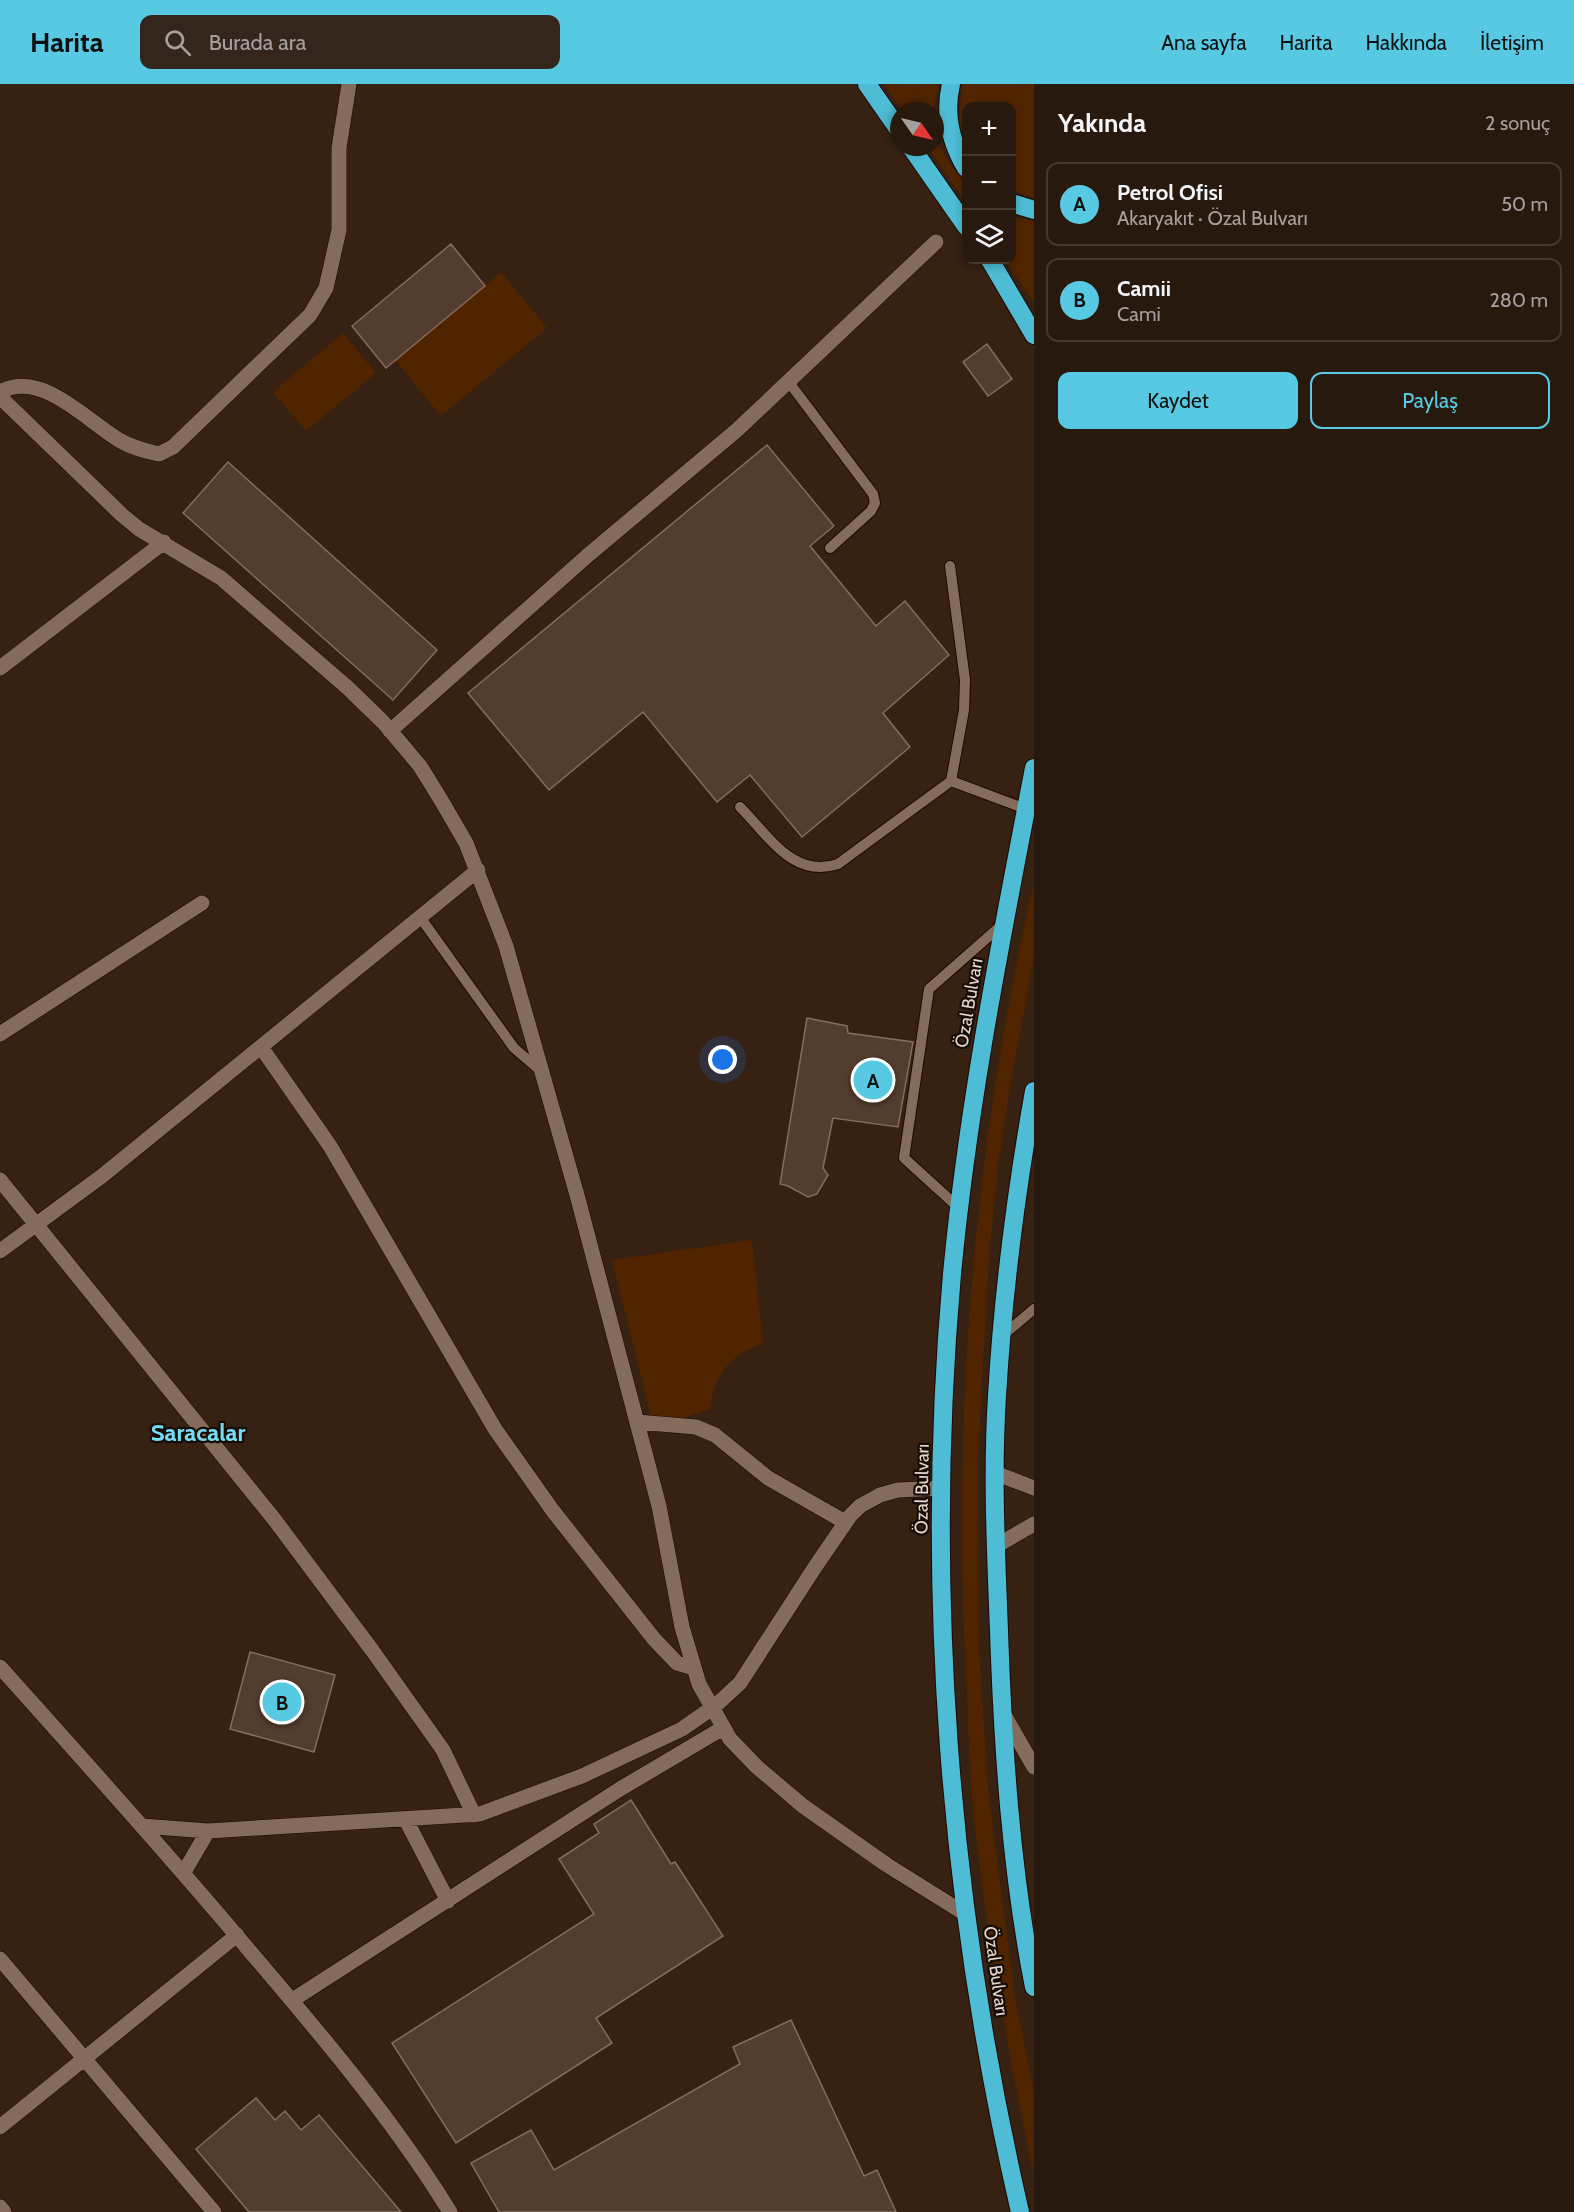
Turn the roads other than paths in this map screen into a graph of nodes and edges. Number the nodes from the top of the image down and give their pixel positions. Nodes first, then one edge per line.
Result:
1 (349, 84) edge
2 (867, 84) edge
3 (951, 84) edge
4 (890, 117) edge
5 (917, 156) edge
6 (962, 159) edge
7 (1016, 205) edge
8 (1034, 210) edge
9 (962, 220) edge
10 (936, 242) dead end
11 (992, 264) edge
12 (1034, 335) edge
13 (788, 381) junction
14 (0, 392) edge
15 (0, 397) edge
16 (164, 542) junction
17 (830, 548) dead end
18 (950, 566) dead end
19 (0, 668) edge
20 (390, 730) junction
21 (1034, 768) edge
22 (951, 781) junction
23 (740, 807) dead end
24 (1026, 809) junction
25 (478, 870) junction
26 (202, 903) dead end
27 (420, 916) junction
28 (1004, 922) junction
29 (0, 1035) edge
30 (261, 1047) junction
31 (542, 1072) junction
32 (1034, 1091) edge
33 (1032, 1114) edge
34 (0, 1180) edge
35 (959, 1208) junction
36 (37, 1226) junction
37 (0, 1251) edge
38 (1034, 1309) edge
39 (1002, 1336) junction
40 (637, 1422) junction
41 (995, 1473) junction
42 (942, 1488) junction
43 (1034, 1488) edge
44 (845, 1522) junction
45 (1034, 1524) edge
46 (996, 1546) junction
47 (0, 1667) edge
48 (694, 1668) junction
49 (712, 1708) junction
50 (1001, 1711) junction
51 (723, 1728) junction
52 (1034, 1767) edge
53 (474, 1815) junction
54 (406, 1820) junction
55 (142, 1826) junction
56 (208, 1831) junction
57 (184, 1872) junction
58 (448, 1901) junction
59 (1028, 1902) edge
60 (967, 1915) junction
61 (237, 1935) junction
62 (1030, 1936) edge
63 (0, 1959) edge
64 (1034, 1987) edge
65 (294, 1999) junction
66 (85, 2058) junction
67 (0, 2127) edge
68 (0, 2207) edge
69 (4, 2212) edge
70 (214, 2212) edge
71 (450, 2212) edge
72 (1020, 2212) edge

1 - 14 street
2 - 4 highway
3 - 6 highway
5 - 9 highway
7 - 8 highway
10 - 13 street
11 - 12 highway
13 - 17 lane
13 - 20 street
15 - 16 street
16 - 19 street
16 - 20 street
18 - 22 lane
20 - 25 street
21 - 24 highway, Özal Bulvarı
22 - 23 lane
22 - 24 lane
24 - 28 highway, Özal Bulvarı
25 - 27 street
25 - 31 street
26 - 29 street
27 - 30 street
27 - 31 lane
28 - 35 highway, Özal Bulvarı
28 - 35 lane
30 - 36 street
30 - 48 street
31 - 40 street
32 - 33 highway, Özal Bulvarı
33 - 39 highway, Özal Bulvarı
34 - 36 street
35 - 42 highway, Özal Bulvarı
36 - 37 street
36 - 53 street
38 - 39 lane
39 - 41 highway, Özal Bulvarı
40 - 44 street
40 - 48 street
41 - 43 street
41 - 46 highway, Özal Bulvarı
42 - 44 street
42 - 60 highway, Özal Bulvarı
44 - 49 street
45 - 46 street
46 - 50 highway, Özal Bulvarı
47 - 55 street
48 - 49 street
49 - 51 street
49 - 53 street
50 - 52 street
50 - 59 highway, Özal Bulvarı
51 - 58 street
51 - 60 street
53 - 54 street
54 - 56 street
54 - 58 street
55 - 56 street
55 - 57 street
56 - 57 street
57 - 61 street
58 - 65 street
59 - 62 highway, Özal Bulvarı
60 - 72 highway, Özal Bulvarı
61 - 65 street
61 - 66 street
62 - 64 highway, Özal Bulvarı
63 - 66 street
65 - 71 street
66 - 67 street
66 - 70 street
68 - 69 street

